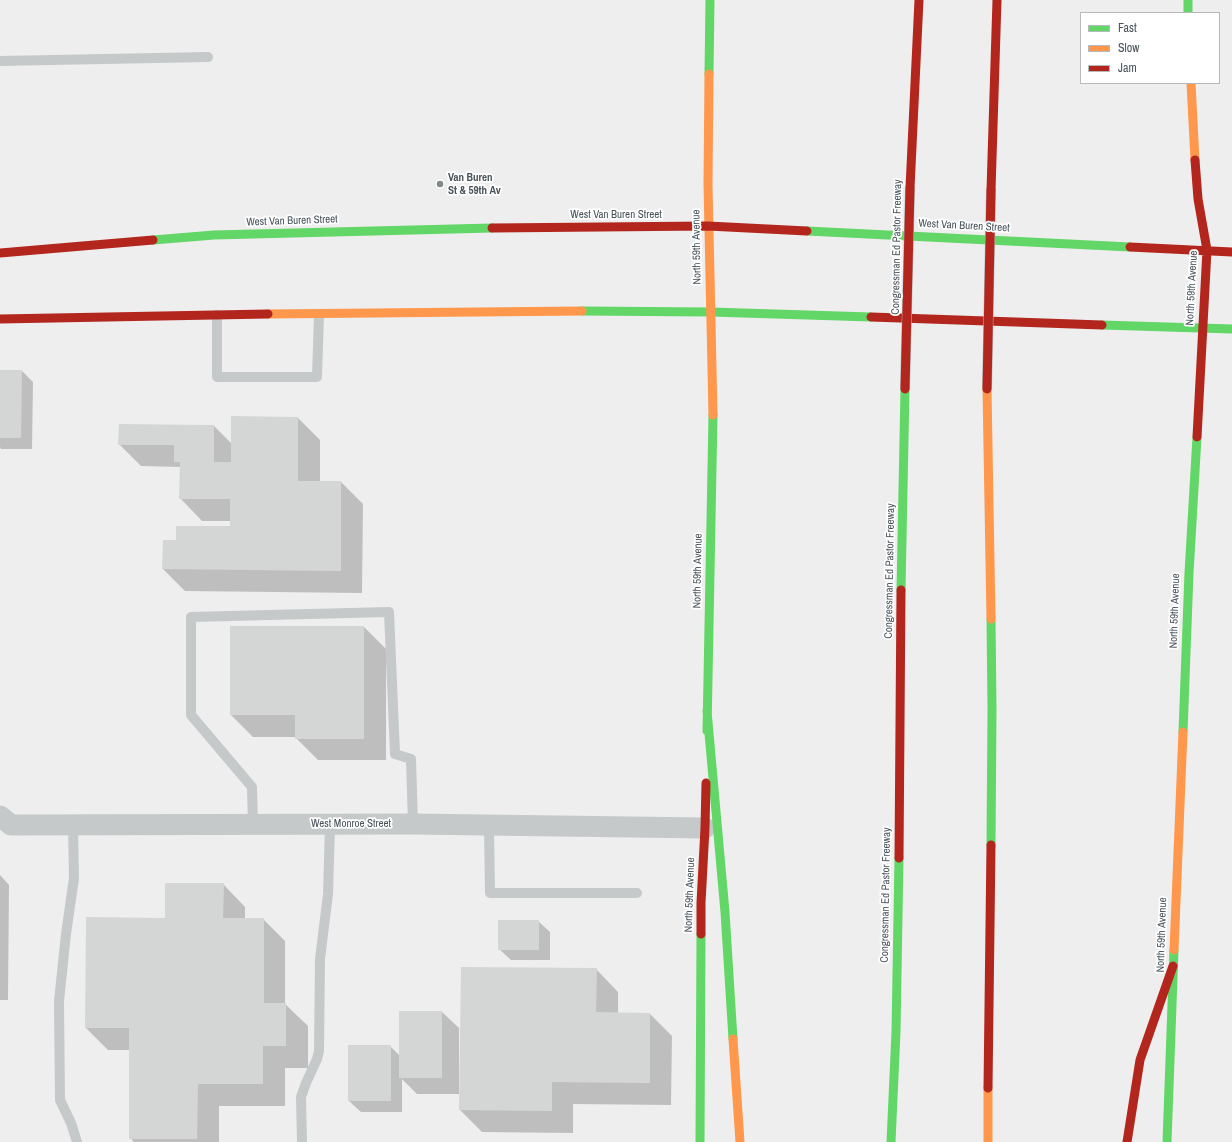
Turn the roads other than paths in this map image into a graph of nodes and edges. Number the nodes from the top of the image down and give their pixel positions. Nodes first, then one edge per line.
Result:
1 (710, 0) edge
2 (919, 0) edge
3 (997, 0) edge
4 (1188, 0) edge
5 (1188, 12) edge
6 (208, 57) dead end
7 (0, 61) edge
8 (1191, 84) edge
9 (708, 226) junction
10 (1207, 250) junction
11 (1232, 252) edge
12 (0, 253) edge
13 (710, 312) junction
14 (318, 314) junction
15 (217, 315) junction
16 (0, 319) edge
17 (1203, 328) junction
18 (1232, 329) edge
19 (708, 711) junction
20 (0, 816) edge
21 (253, 824) junction
22 (330, 824) junction
23 (413, 824) junction
24 (73, 825) junction
25 (489, 826) junction
26 (705, 828) junction
27 (637, 893) dead end
28 (1173, 966) junction
29 (77, 1142) edge
30 (302, 1142) edge
31 (700, 1142) edge
32 (740, 1142) edge
33 (891, 1142) edge
34 (988, 1142) edge
35 (1127, 1142) edge
36 (1167, 1142) edge

1 - 9 main road, North 59th Avenue
2 - 33 main road, Congressman Ed Pastor Freeway, bridge
3 - 34 main road, bridge
4 - 5 main road
6 - 7 lane
8 - 10 main road, North 59th Avenue
9 - 10 main road, West Van Buren Street
9 - 12 main road, West Van Buren Street
9 - 13 main road, North 59th Avenue
10 - 11 main road, West Van Buren Street
10 - 17 main road, North 59th Avenue
13 - 14 main road
13 - 17 main road
13 - 19 main road, North 59th Avenue
14 - 15 main road
14 - 15 lane
15 - 16 main road
17 - 18 main road
17 - 28 main road, North 59th Avenue
19 - 26 main road, North 59th Avenue
19 - 32 main road
20 - 24 street, West Monroe Street
21 - 22 street, West Monroe Street
21 - 23 lane
21 - 24 street, West Monroe Street
22 - 23 street, West Monroe Street
22 - 30 lane
23 - 25 street, West Monroe Street
24 - 29 lane
25 - 26 street, West Monroe Street
25 - 27 lane
26 - 31 main road, North 59th Avenue
28 - 35 main road
28 - 36 main road, North 59th Avenue

